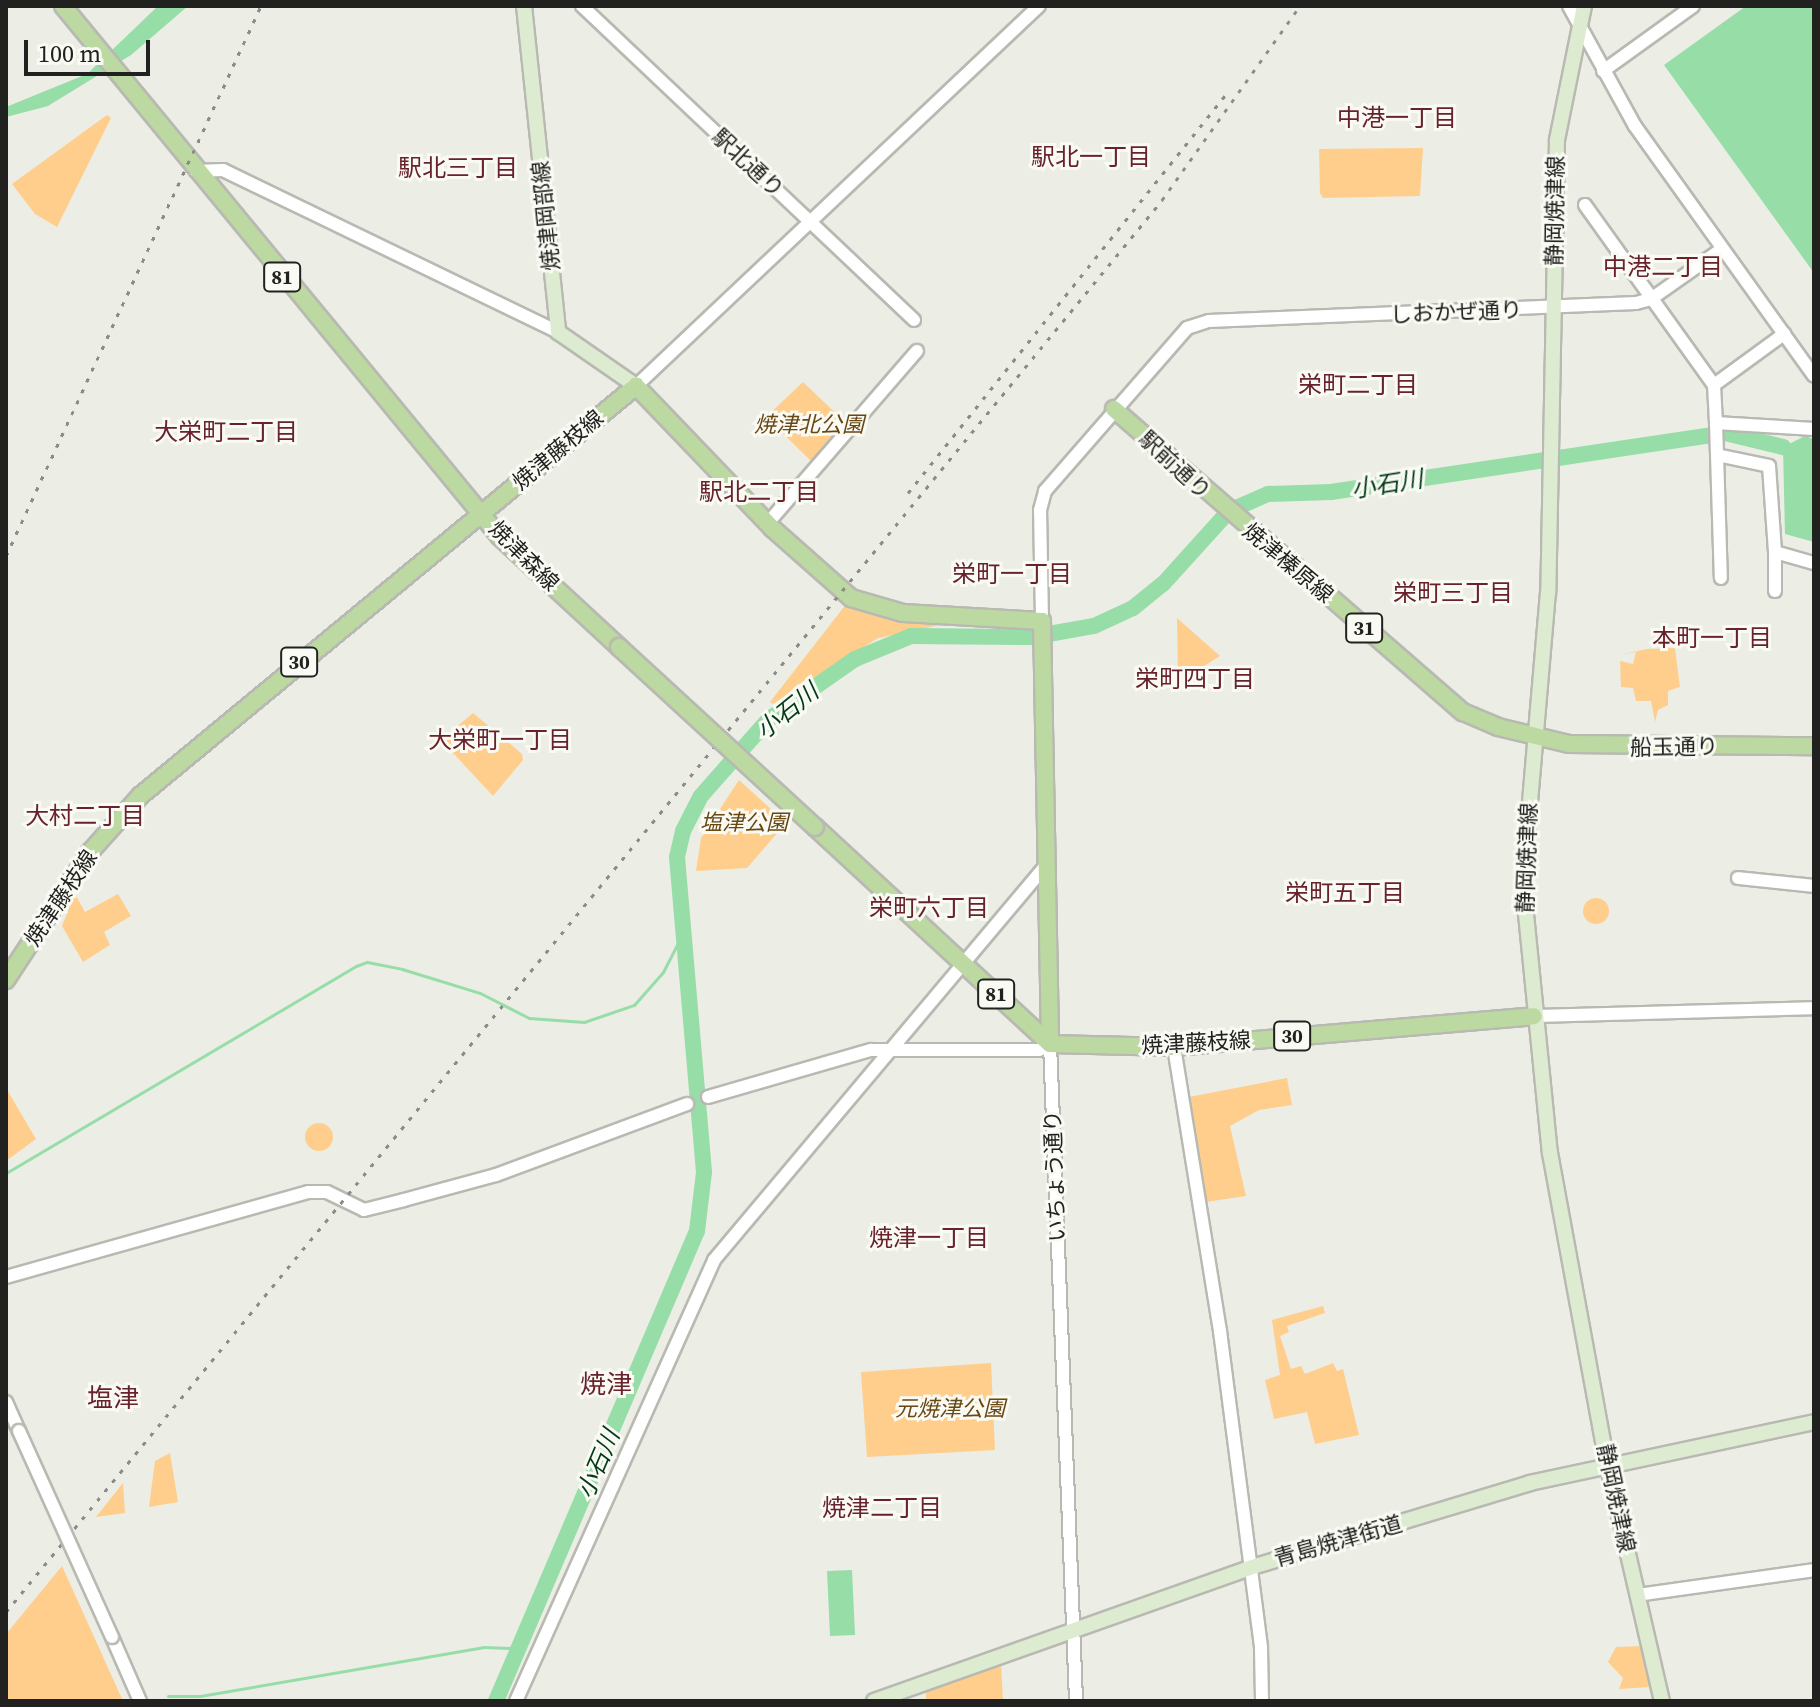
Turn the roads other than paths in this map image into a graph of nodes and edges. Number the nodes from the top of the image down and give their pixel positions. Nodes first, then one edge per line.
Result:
1 (63, 6) edge
2 (524, 6) edge
3 (582, 6) edge
4 (1039, 6) edge
5 (1569, 6) edge
6 (1584, 6) edge
7 (1693, 6) edge
8 (1579, 26) junction
9 (1603, 71) junction
10 (196, 171) junction
11 (1585, 205) dead end
12 (811, 222) junction
13 (1722, 249) junction
14 (1651, 299) junction
15 (1554, 308) junction
16 (914, 320) dead end
17 (558, 332) junction
18 (1784, 334) junction
19 (917, 351) dead end
20 (1814, 376) edge
21 (1714, 385) junction
22 (636, 386) junction
23 (1114, 409) junction
24 (1716, 424) junction
25 (1814, 429) edge
26 (1717, 449) junction
27 (482, 514) junction
28 (1230, 515) joint
29 (767, 524) junction
30 (1775, 552) junction
31 (1814, 563) edge
32 (1721, 578) dead end
33 (1775, 591) dead end
34 (1042, 636) junction
35 (1535, 736) junction
36 (1814, 746) edge
37 (1047, 864) junction
38 (1738, 878) dead end
39 (1814, 886) edge
40 (963, 963) junction
41 (6, 980) edge
42 (1814, 1008) edge
43 (1534, 1016) junction
44 (1050, 1044) junction
45 (1174, 1047) junction
46 (891, 1048) junction
47 (708, 1097) dead end
48 (687, 1104) dead end
49 (6, 1277) edge
50 (6, 1402) edge
51 (1814, 1422) edge
52 (1607, 1463) junction
53 (1249, 1568) junction
54 (1814, 1570) edge
55 (1637, 1595) junction
56 (1073, 1630) junction
57 (140, 1701) edge
58 (516, 1701) edge
59 (874, 1701) edge
60 (1076, 1701) edge
61 (1262, 1701) edge
62 (1662, 1701) edge

1 - 10 main road, 焼津森線 / 81
2 - 17 main road, 焼津岡部線
3 - 12 street, 駅北通り
4 - 12 street
5 - 8 street
6 - 8 main road, 静岡焼津線
7 - 9 street
8 - 9 street
8 - 15 main road, 静岡焼津線
9 - 13 street
10 - 17 street
10 - 27 main road, 焼津森線 / 81
11 - 14 street
12 - 16 street, 駅北通り
12 - 22 street
13 - 14 street, しおかぜ通り
13 - 18 street
14 - 15 street, しおかぜ通り
14 - 21 street
15 - 23 street, しおかぜ通り
15 - 35 main road, 静岡焼津線
17 - 22 main road
18 - 20 street
18 - 21 street
19 - 29 street
21 - 24 street
22 - 27 main road, 焼津藤枝線 / 30
22 - 29 main road
23 - 28 main road, 駅前通り / 31
23 - 34 street
24 - 25 street
24 - 26 street
26 - 30 street
26 - 32 street
27 - 40 main road, 焼津森線 / 81, bridge
27 - 41 main road, 焼津藤枝線 / 30
28 - 35 main road, 焼津榛原線 / 31
29 - 34 main road
30 - 31 street
30 - 33 street
34 - 37 main road, いちょう通り
35 - 36 main road, 船玉通り / 31
35 - 43 main road, 静岡焼津線
37 - 40 street
37 - 44 main road, いちょう通り
38 - 39 street
40 - 44 main road, 焼津森線 / 81
40 - 46 street
42 - 43 street
43 - 45 main road, 焼津藤枝線 / 30
43 - 52 main road, 静岡焼津線
44 - 45 main road, 焼津藤枝線 / 30
44 - 46 street
44 - 56 street, いちょう通り
45 - 53 street
46 - 47 street
46 - 58 street
48 - 49 street
50 - 57 street, bridge
51 - 52 main road, 青島焼津街道
52 - 53 main road, 青島焼津街道
52 - 55 main road, 静岡焼津線
53 - 56 main road, 青島焼津街道
53 - 61 street
54 - 55 street
55 - 62 main road, 静岡焼津線
56 - 59 main road, 青島焼津街道
56 - 60 street, いちょう通り

